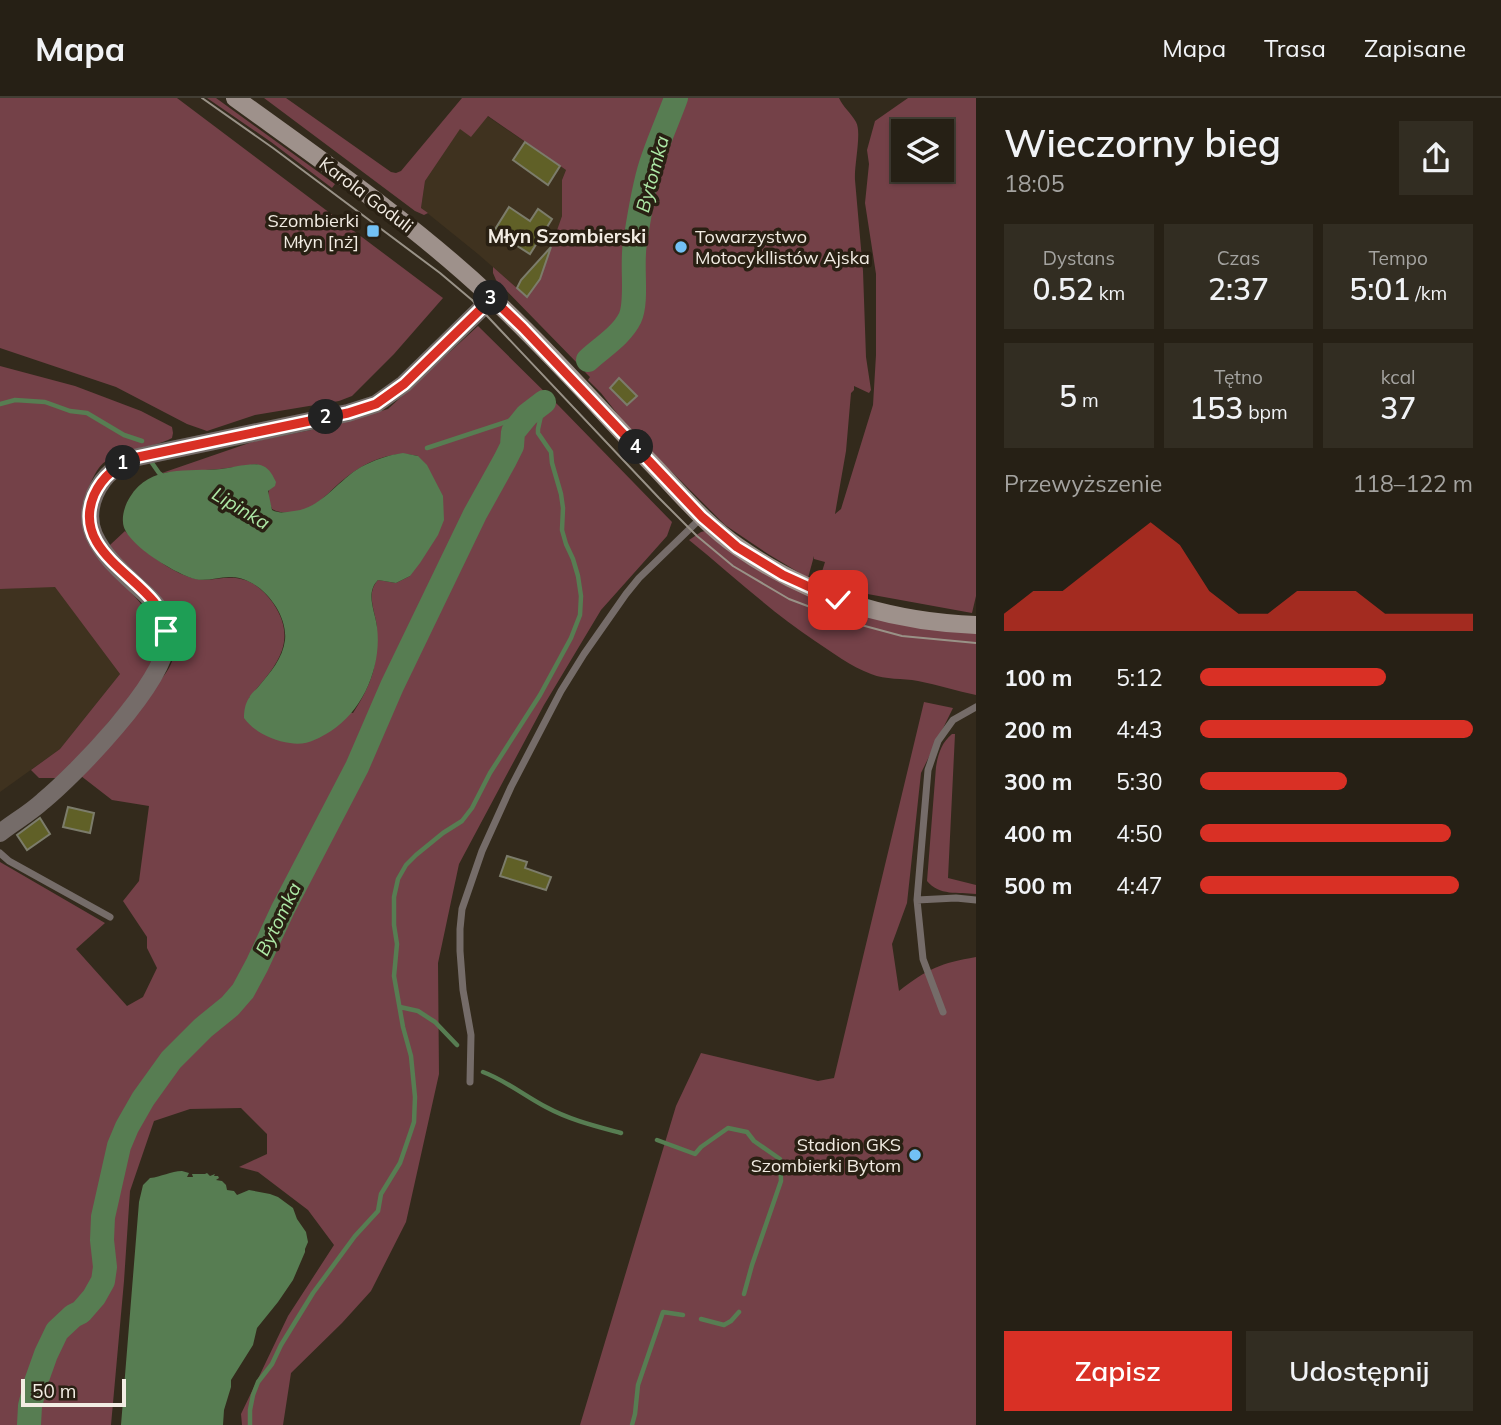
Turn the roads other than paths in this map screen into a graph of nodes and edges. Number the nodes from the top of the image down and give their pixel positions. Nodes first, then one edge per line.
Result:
1 (235, 98) edge
2 (492, 298) junction
3 (702, 517) junction
4 (976, 625) edge
5 (976, 707) edge
6 (0, 833) edge
7 (0, 853) edge
8 (917, 900) junction
9 (976, 900) edge
10 (110, 917) dead end
11 (943, 1012) dead end
12 (470, 1083) dead end

1 - 2 main road, Karola Goduli
2 - 3 main road, Karola Goduli
2 - 6 street
3 - 4 main road, Karola Goduli
3 - 12 lane
5 - 8 lane
7 - 10 lane
8 - 9 lane
8 - 11 lane

